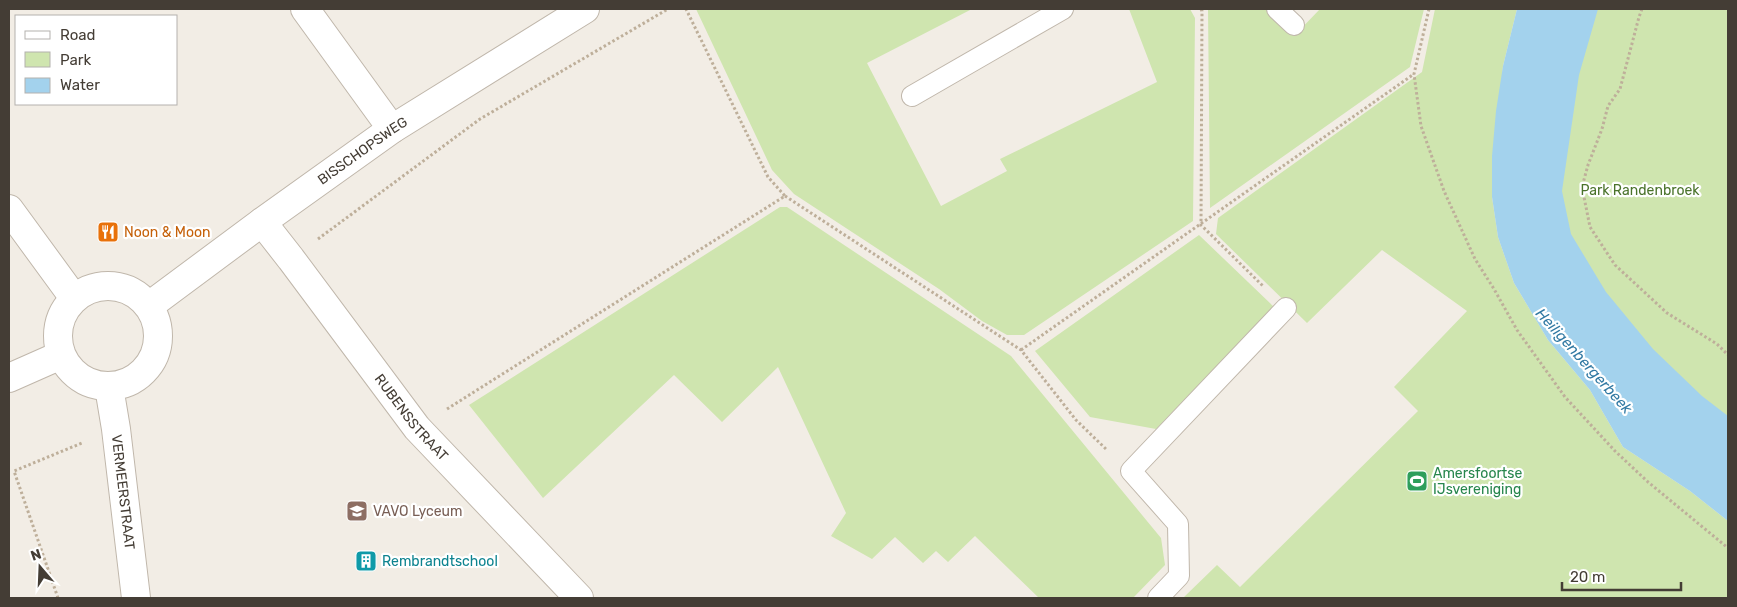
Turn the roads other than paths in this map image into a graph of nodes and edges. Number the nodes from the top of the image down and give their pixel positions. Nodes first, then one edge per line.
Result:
1 (305, 9) edge
2 (585, 9) edge
3 (1063, 9) edge
4 (1277, 9) edge
5 (1294, 25) dead end
6 (912, 96) dead end
7 (392, 129) junction
8 (9, 209) edge
9 (262, 222) junction
10 (74, 298) junction
11 (149, 306) junction
12 (1286, 308) road end
13 (61, 355) junction
14 (9, 378) edge
15 (109, 387) junction
16 (136, 598) edge
17 (578, 598) edge
18 (1158, 598) edge

1 - 7 street
2 - 7 street, BISSCHOPSWEG
3 - 6 lane
4 - 5 lane
7 - 9 street, BISSCHOPSWEG
8 - 10 street
9 - 11 street, BISSCHOPSWEG
9 - 17 street, RUBENSSTRAAT
10 - 11 street
10 - 13 street
11 - 15 street
12 - 18 lane
13 - 14 street
13 - 15 street
15 - 16 street, VERMEERSTRAAT

